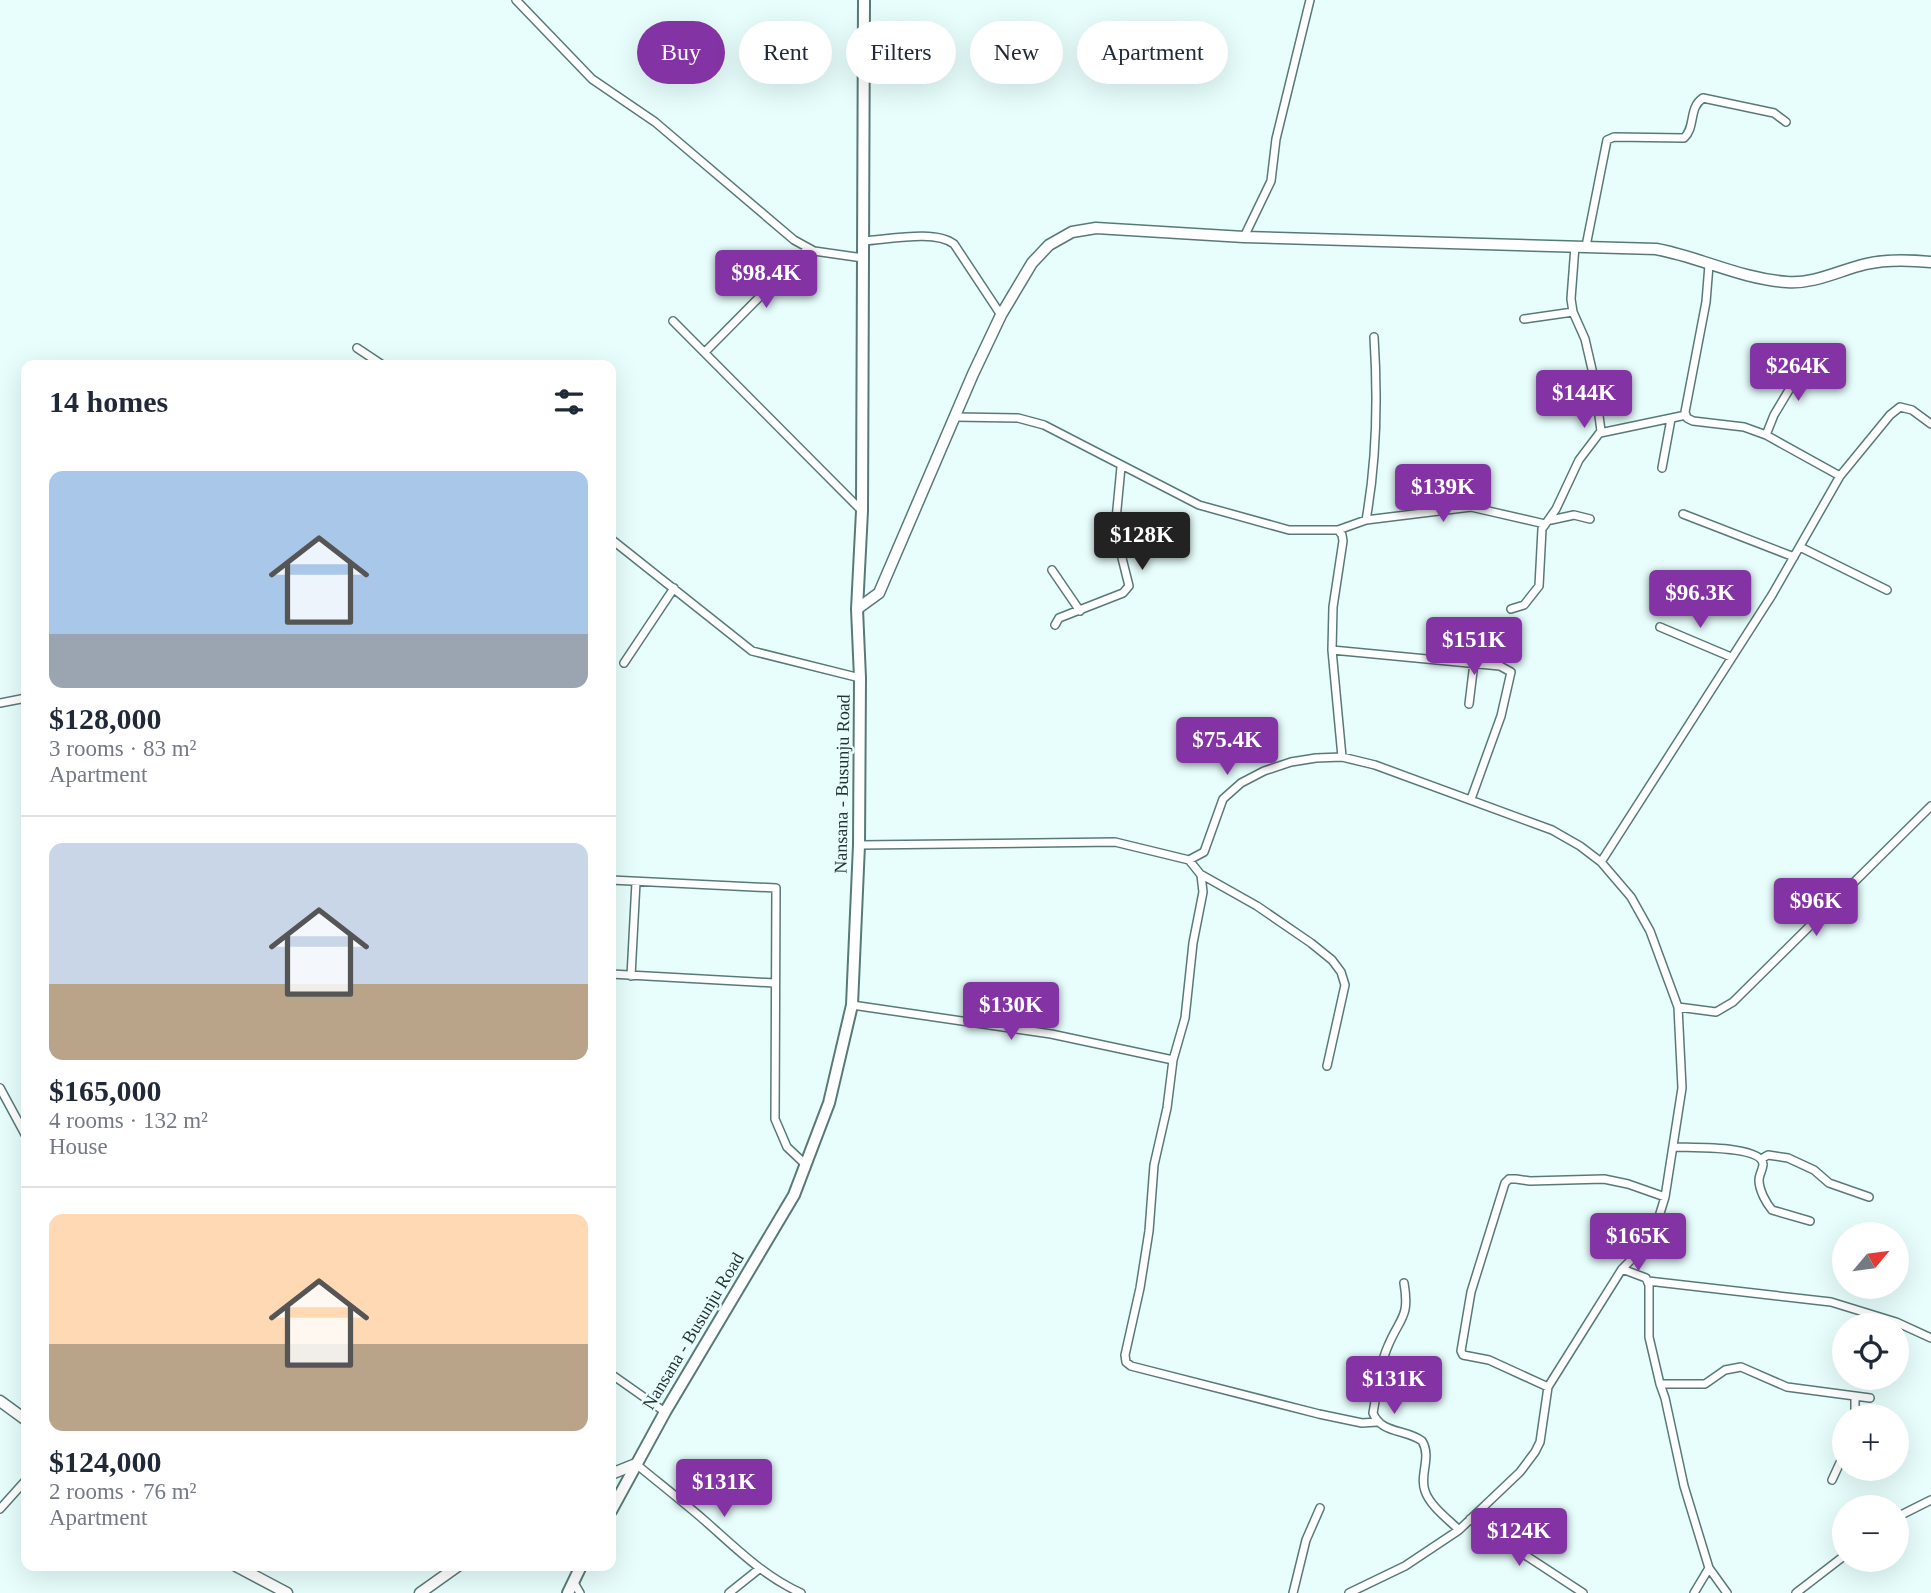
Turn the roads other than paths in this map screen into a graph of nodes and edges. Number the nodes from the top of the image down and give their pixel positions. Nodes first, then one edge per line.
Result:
1 (516, 0) edge
2 (864, 0) edge
3 (1310, 0) edge
4 (1786, 122) dead end
5 (1244, 237) junction
6 (863, 242) junction
7 (1581, 246) junction
8 (808, 248) junction
9 (863, 258) junction
10 (1931, 262) edge
11 (1709, 265) junction
12 (1573, 312) junction
13 (1001, 315) junction
14 (1524, 319) dead end
15 (673, 321) dead end
16 (1374, 337) dead end
17 (357, 348) dead end
18 (705, 352) junction
19 (375, 360) edge
20 (1807, 360) dead end
21 (1686, 415) junction
22 (956, 417) junction
23 (1671, 419) junction
24 (1931, 424) edge
25 (1600, 433) junction
26 (1766, 435) junction
27 (1121, 467) junction
28 (1662, 468) dead end
29 (1840, 476) junction
30 (862, 511) junction
31 (1684, 514) dead end
32 (1590, 519) dead end
33 (1366, 520) junction
34 (1548, 522) junction
35 (1338, 530) junction
36 (616, 543) edge
37 (1800, 547) junction
38 (1794, 557) junction
39 (1052, 570) dead end
40 (674, 588) junction
41 (1887, 590) dead end
42 (857, 609) junction
43 (1511, 609) dead end
44 (1080, 611) junction
45 (1055, 625) dead end
46 (1660, 627) dead end
47 (1332, 650) junction
48 (1731, 657) junction
49 (624, 663) dead end
50 (1474, 663) junction
51 (860, 678) junction
52 (21, 699) edge
53 (0, 703) edge
54 (1469, 704) dead end
55 (1342, 757) junction
56 (1471, 799) junction
57 (1931, 806) edge
58 (859, 845) junction
59 (1189, 860) junction
60 (1601, 862) junction
61 (1201, 875) junction
62 (616, 880) edge
63 (636, 882) junction
64 (616, 974) edge
65 (631, 976) junction
66 (774, 983) junction
67 (852, 1004) junction
68 (1678, 1007) junction
69 (1173, 1060) junction
70 (1327, 1066) dead end
71 (0, 1088) edge
72 (21, 1127) edge
73 (1674, 1147) junction
74 (1761, 1159) junction
75 (806, 1165) junction
76 (1665, 1197) junction
77 (1869, 1197) dead end
78 (1810, 1221) dead end
79 (1622, 1269) junction
80 (1648, 1281) junction
81 (1404, 1283) dead end
82 (1931, 1338) edge
83 (616, 1378) edge
84 (1660, 1384) junction
85 (1548, 1387) junction
86 (1855, 1397) junction
87 (1870, 1398) dead end
88 (0, 1401) edge
89 (1855, 1404) edge
90 (664, 1412) junction
91 (21, 1416) edge
92 (1377, 1422) junction
93 (636, 1464) junction
94 (616, 1472) edge
95 (21, 1486) edge
96 (1931, 1500) edge
97 (616, 1502) edge
98 (1320, 1508) dead end
99 (0, 1509) edge
100 (1909, 1511) edge
101 (1470, 1519) junction
102 (1459, 1530) junction
103 (1832, 1565) edge
104 (1709, 1568) junction
105 (759, 1569) junction
106 (245, 1571) edge
107 (442, 1571) edge
108 (578, 1571) edge
109 (573, 1581) junction
110 (287, 1593) edge
111 (420, 1593) edge
112 (568, 1593) edge
113 (580, 1593) edge
114 (729, 1593) edge
115 (801, 1593) edge
116 (1293, 1593) edge
117 (1349, 1593) edge
118 (1583, 1593) edge
119 (1695, 1593) edge
120 (1727, 1593) edge
121 (1796, 1593) edge

1 - 8 street
2 - 6 main road, Nansana - Busunju Road
3 - 5 street
4 - 7 street
5 - 7 street
5 - 13 street
6 - 9 main road, Nansana - Busunju Road
6 - 13 street
7 - 11 street
7 - 12 street
8 - 9 street
8 - 18 street
9 - 30 main road, Nansana - Busunju Road
10 - 11 street
11 - 21 street
12 - 14 street
12 - 25 street
13 - 22 street
15 - 18 street
16 - 33 street
17 - 19 street
18 - 30 street
20 - 26 street
21 - 23 street
21 - 26 street
22 - 27 street
22 - 42 street
23 - 25 street
23 - 28 street
24 - 29 street
25 - 34 street
26 - 29 street
27 - 35 street
27 - 44 street
29 - 37 street
30 - 42 main road, Nansana - Busunju Road
31 - 38 street
32 - 34 street
33 - 34 street
33 - 35 street
34 - 43 street
35 - 47 street
36 - 40 street
37 - 38 street
37 - 41 street
38 - 48 street
39 - 44 street
40 - 49 street
40 - 51 street
42 - 51 main road, Nansana - Busunju Road
44 - 45 street
46 - 48 street
47 - 50 street
47 - 55 street
48 - 60 street
50 - 54 street
50 - 56 street
51 - 58 main road, Nansana - Busunju Road
52 - 53 street
55 - 56 street
55 - 59 street
56 - 60 street
57 - 68 street
58 - 59 street
58 - 67 main road, Nansana - Busunju Road
59 - 61 street
60 - 68 street
61 - 69 street
61 - 70 street
62 - 63 street
63 - 65 street
63 - 66 street
64 - 65 street
65 - 66 street
66 - 75 street
67 - 69 street
67 - 75 main road, Nansana - Busunju Road
68 - 73 street
69 - 92 street
71 - 72 street
73 - 74 street
73 - 76 street
74 - 77 street
74 - 78 street
75 - 90 main road, Nansana - Busunju Road
76 - 79 street
76 - 85 street
79 - 80 street
79 - 85 street
80 - 82 street
80 - 84 street
81 - 92 street
83 - 90 street
84 - 86 street
84 - 104 street
85 - 101 street
86 - 87 street
86 - 89 street
88 - 91 street
90 - 93 main road, Nansana - Busunju Road
92 - 102 street
93 - 94 street
93 - 97 main road, Nansana - Busunju Road
93 - 105 street
95 - 99 street
96 - 100 street
98 - 116 street
101 - 102 street
101 - 118 street
102 - 117 street
103 - 121 street
104 - 119 street
104 - 120 street
105 - 114 street
105 - 115 street
106 - 110 street
107 - 111 street
108 - 109 main road
109 - 112 main road
109 - 113 street

